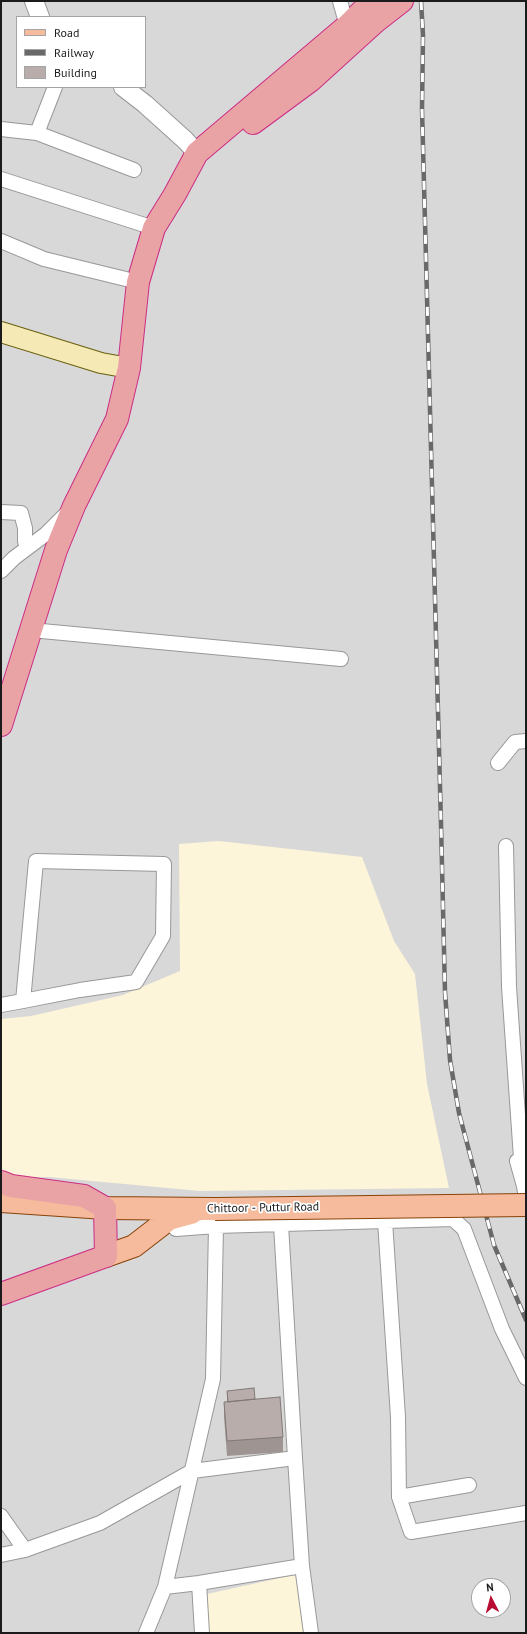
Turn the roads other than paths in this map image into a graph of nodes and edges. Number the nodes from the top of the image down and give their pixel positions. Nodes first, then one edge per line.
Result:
1 (34, 1) edge
2 (340, 1) edge
3 (372, 1) edge
4 (402, 1) edge
5 (40, 16) edge
6 (348, 26) junction
7 (55, 88) edge
8 (124, 88) edge
9 (1, 128) edge
10 (37, 134) junction
11 (197, 153) junction
12 (134, 170) dead end
13 (1, 179) edge
14 (175, 194) junction
15 (154, 228) junction
16 (1, 241) edge
17 (138, 282) junction
18 (1, 332) edge
19 (129, 368) junction
20 (74, 506) junction
21 (1, 512) edge
22 (27, 548) junction
23 (1, 571) edge
24 (31, 630) junction
25 (341, 659) dead end
26 (1, 725) edge
27 (526, 741) edge
28 (498, 763) dead end
29 (506, 846) dead end
30 (23, 1001) junction
31 (1, 1005) edge
32 (522, 1158) edge
33 (1, 1182) edge
34 (526, 1194) edge
35 (1, 1201) edge
36 (105, 1208) junction
37 (165, 1213) junction
38 (211, 1215) junction
39 (385, 1221) junction
40 (280, 1225) junction
41 (106, 1256) junction
42 (1, 1294) edge
43 (526, 1378) edge
44 (295, 1458) junction
45 (192, 1471) junction
46 (469, 1486) dead end
47 (399, 1497) junction
48 (526, 1513) edge
49 (1, 1516) edge
50 (25, 1550) junction
51 (1, 1555) edge
52 (302, 1566) junction
53 (199, 1584) junction
54 (165, 1587) junction
55 (146, 1633) edge
56 (202, 1633) edge
57 (311, 1633) edge

1 - 5 street
2 - 6 street
3 - 6 highway
4 - 14 highway
6 - 11 highway
7 - 10 street
8 - 11 street
9 - 10 street
10 - 12 street
11 - 14 highway
13 - 15 street
14 - 15 highway
15 - 17 highway
16 - 17 street
17 - 19 highway
18 - 19 main road
19 - 20 highway
20 - 22 street
20 - 24 highway
21 - 22 street
22 - 23 street
24 - 25 street
24 - 26 highway
27 - 28 street
29 - 32 street
30 - 30 street
30 - 31 street
32 - 34 street
33 - 36 highway
34 - 38 main road, Chittoor - Puttur Road, bridge
35 - 36 main road, Chittoor - Puttur Road
36 - 37 main road, Chittoor - Puttur Road
36 - 41 highway
37 - 38 main road, Chittoor - Puttur Road
37 - 41 main road
38 - 40 street
38 - 45 street
39 - 40 street
39 - 43 street
39 - 47 street
40 - 44 street
41 - 42 highway
44 - 45 street
44 - 52 street
45 - 50 street
45 - 54 street
46 - 47 street
47 - 48 street
49 - 50 street
50 - 51 street
52 - 53 street
52 - 57 street
53 - 54 street
53 - 56 street
54 - 55 street

